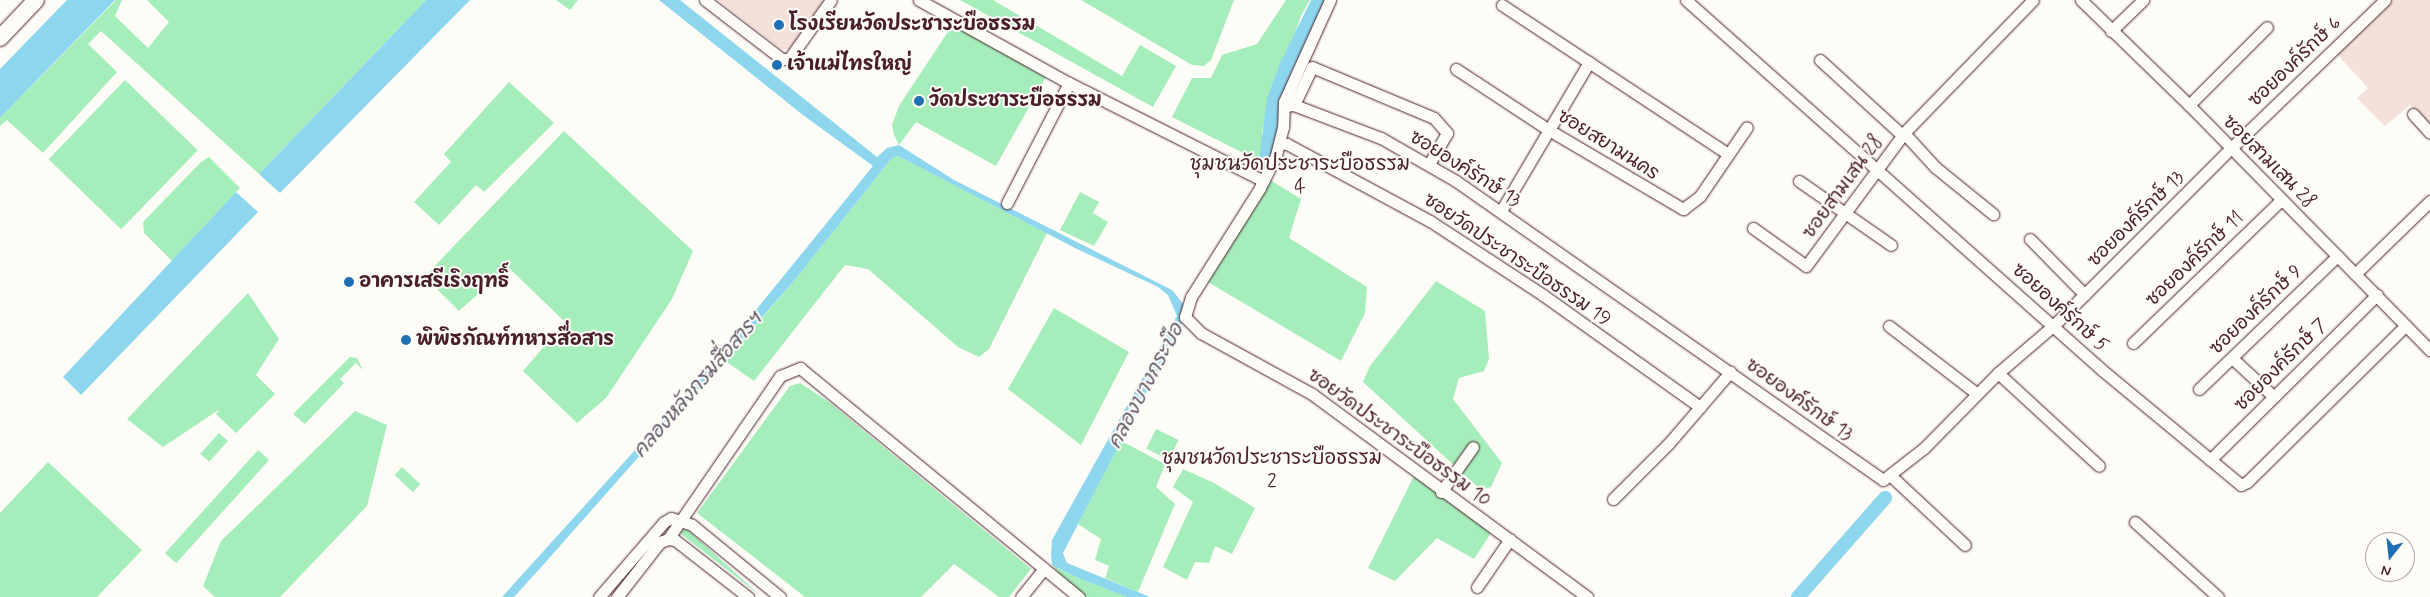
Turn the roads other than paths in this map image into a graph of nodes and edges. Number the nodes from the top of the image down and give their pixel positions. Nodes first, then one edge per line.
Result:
1 (36, 0) edge
2 (705, 0) edge
3 (831, 0) edge
4 (919, 0) edge
5 (1330, 0) edge
6 (1686, 0) edge
7 (2034, 0) edge
8 (2080, 0) edge
9 (2142, 0) edge
10 (2385, 0) edge
11 (1502, 5) dead end
12 (2267, 27) dead end
13 (2111, 31) junction
14 (0, 38) edge
15 (1820, 60) dead end
16 (1589, 62) junction
17 (1456, 69) dead end
18 (1069, 83) junction
19 (1289, 105) junction
20 (2189, 105) junction
21 (2413, 114) dead end
22 (1747, 127) dead end
23 (1549, 130) junction
24 (2430, 132) edge
25 (1903, 134) junction
26 (1280, 143) junction
27 (2230, 149) junction
28 (1728, 154) junction
29 (1429, 164) junction
30 (1877, 167) junction
31 (1799, 181) dead end
32 (1262, 184) junction
33 (2281, 200) junction
34 (2430, 201) edge
35 (1007, 203) dead end
36 (1501, 211) junction
37 (1845, 212) junction
38 (1993, 214) dead end
39 (1753, 228) dead end
40 (2030, 239) dead end
41 (1891, 245) dead end
42 (2338, 256) junction
43 (2355, 274) junction
44 (2085, 295) junction
45 (2377, 295) junction
46 (2054, 325) junction
47 (2406, 325) junction
48 (1889, 326) dead end
49 (2133, 343) dead end
50 (2430, 350) edge
51 (2232, 358) junction
52 (1730, 372) junction
53 (1998, 373) junction
54 (2199, 389) dead end
55 (1976, 393) junction
56 (2274, 397) junction
57 (1700, 407) junction
58 (1473, 447) dead end
59 (2210, 460) junction
60 (2098, 466) dead end
61 (1891, 476) junction
62 (1441, 492) junction
63 (1613, 499) dead end
64 (681, 520) junction
65 (2135, 522) dead end
66 (668, 539) junction
67 (1510, 539) junction
68 (1965, 545) dead end
69 (1044, 569) junction
70 (1477, 587) dead end
71 (774, 595) edge
72 (599, 597) edge
73 (617, 597) edge
74 (748, 597) edge
75 (1020, 597) edge
76 (1079, 597) edge
77 (1587, 597) edge
78 (2218, 597) edge

1 - 14 main road
2 - 3 street
4 - 18 street
5 - 19 street
6 - 30 street, ซอยองค์รักษ์ 5
7 - 25 street, ซอยสามเสน 28
8 - 13 street, ซอยสามเสน 28
9 - 13 street
10 - 27 street, ซอยองค์รักษ์ 6
11 - 16 street
12 - 20 street
13 - 20 street, ซอยสามเสน 28
15 - 25 street
16 - 23 street
16 - 28 street
17 - 23 street, ซอยสยามนคร
18 - 32 street
18 - 35 street
19 - 26 street
19 - 29 street, ซอยองค์รักษ์ 13
19 - 29 street
20 - 27 street, ซอยสามเสน 28
21 - 24 street
22 - 28 street, ซอยสยามนคร
23 - 28 street, ซอยสยามนคร
23 - 36 street
25 - 30 street, ซอยสามเสน 28
25 - 38 street
26 - 32 street
26 - 57 street, ซอยวัดประชาระบือธรรม 19
27 - 33 street, ซอยสามเสน 28
27 - 44 street, ซอยองค์รักษ์ 13
29 - 36 street, ซอยองค์รักษ์ 13
30 - 37 street, ซอยสามเสน 28
30 - 46 street, ซอยองค์รักษ์ 5
31 - 37 street
32 - 62 street, ซอยวัดประชาระบือธรรม 10
33 - 42 street, ซอยสามเสน 28
33 - 49 street, ซอยองค์รักษ์ 11
34 - 43 street
36 - 52 street, ซอยองค์รักษ์ 13
37 - 39 street, ซอยสามเสน 28
37 - 41 street
40 - 44 street
42 - 43 street, ซอยสามเสน 28
42 - 51 street, ซอยองค์รักษ์ 9
43 - 45 street, ซอยสามเสน 28
44 - 46 street, ซอยองค์รักษ์ 13
45 - 47 street, ซอยสามเสน 28
45 - 56 street, ซอยองค์รักษ์ 7
46 - 53 street, ซอยองค์รักษ์ 13
46 - 59 street, ซอยองค์รักษ์ 5
47 - 50 street, ซอยสามเสน 28
47 - 59 street, ซอยองค์รักษ์ 5
48 - 55 street
51 - 54 street, ซอยองค์รักษ์ 9
51 - 56 street
52 - 57 street
52 - 61 street, ซอยองค์รักษ์ 13
53 - 55 street, ซอยองค์รักษ์ 13
53 - 60 street
55 - 61 street, ซอยองค์รักษ์ 13
56 - 59 street, ซอยองค์รักษ์ 7
57 - 63 street
58 - 62 street
61 - 68 street
62 - 67 street, ซอยวัดประชาระบือธรรม 10
64 - 66 street
64 - 69 street
64 - 71 street
64 - 72 street
65 - 78 street
66 - 73 street
66 - 74 street
67 - 70 street
67 - 77 street, ซอยวัดประชาระบือธรรม 10
69 - 75 street
69 - 76 street

